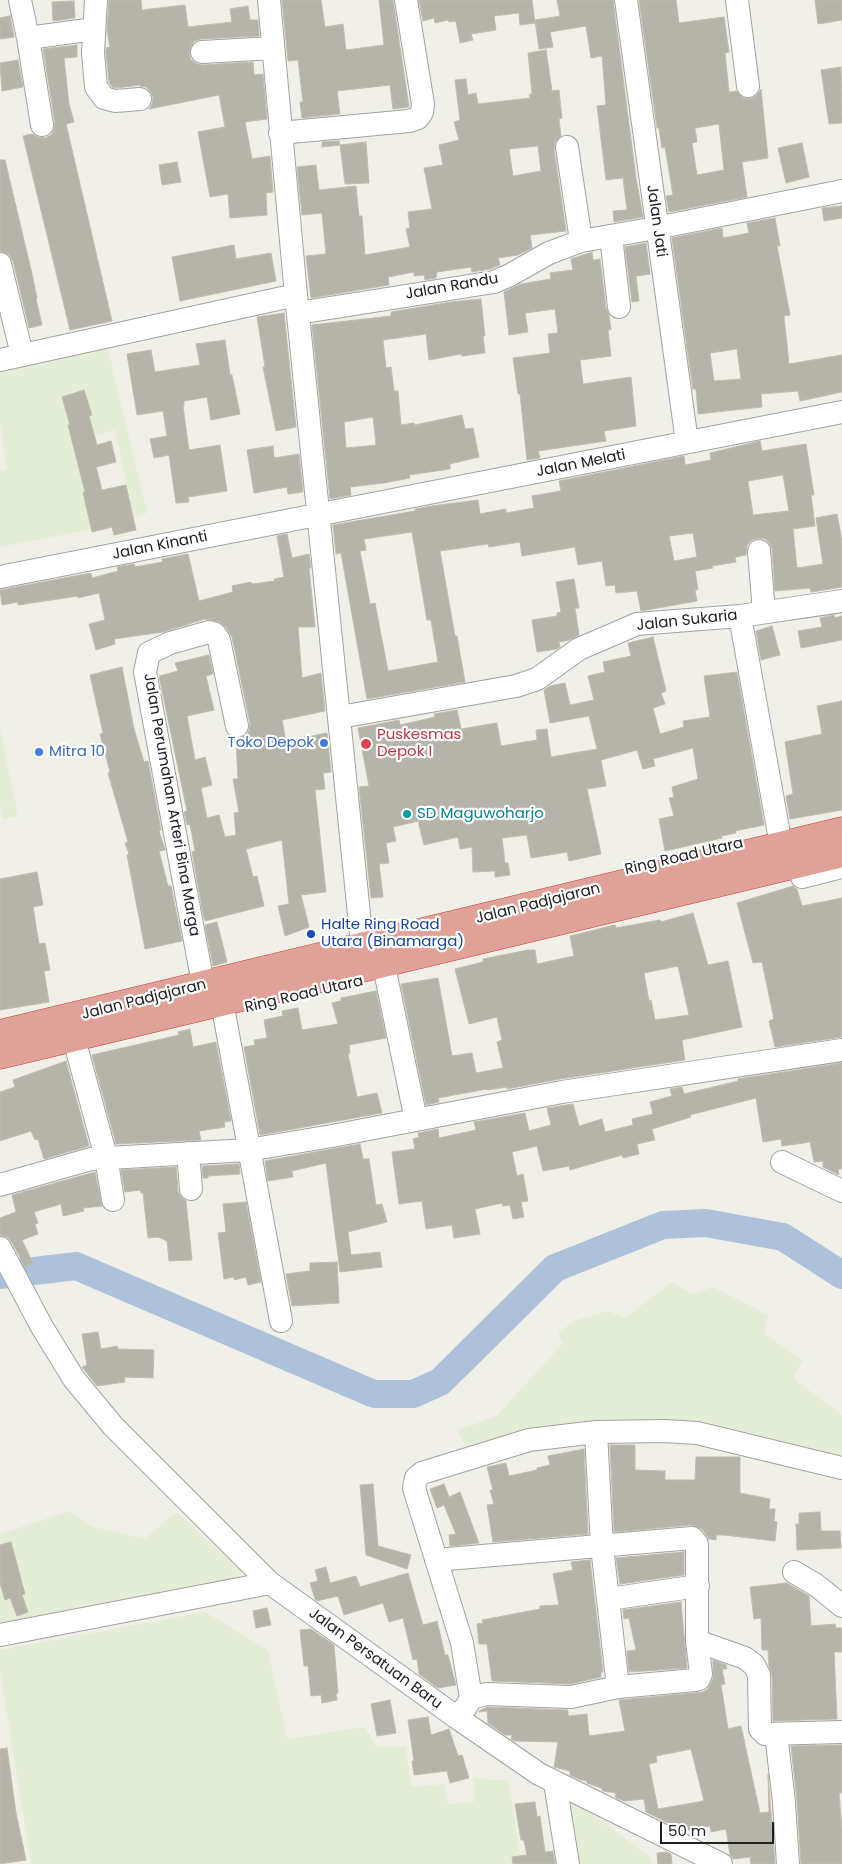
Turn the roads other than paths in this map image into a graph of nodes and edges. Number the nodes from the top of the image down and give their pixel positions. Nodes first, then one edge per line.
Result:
1 (20, 0) edge
2 (96, 0) edge
3 (269, 0) edge
4 (406, 0) edge
5 (626, 0) edge
6 (737, 0) edge
7 (94, 29) junction
8 (28, 38) junction
9 (273, 48) junction
10 (202, 52) dead end
11 (748, 86) dead end
12 (140, 98) dead end
13 (42, 125) dead end
14 (280, 133) junction
15 (567, 147) dead end
16 (842, 191) edge
17 (656, 228) junction
18 (611, 236) junction
19 (581, 241) junction
20 (0, 264) edge
21 (297, 304) junction
22 (620, 307) dead end
23 (22, 355) junction
24 (0, 360) edge
25 (842, 412) edge
26 (687, 442) junction
27 (320, 514) junction
28 (759, 551) dead end
29 (0, 577) edge
30 (842, 601) edge
31 (764, 612) junction
32 (740, 616) junction
33 (340, 717) junction
34 (236, 726) dead end
35 (842, 819) edge
36 (842, 831) edge
37 (779, 834) junction
38 (842, 853) edge
39 (842, 867) edge
40 (444, 921) junction
41 (361, 934) junction
42 (523, 936) junction
43 (200, 973) junction
44 (386, 976) junction
45 (224, 1014) junction
46 (0, 1021) edge
47 (0, 1034) edge
48 (77, 1050) junction
49 (842, 1050) edge
50 (0, 1055) edge
51 (0, 1068) edge
52 (416, 1120) junction
53 (248, 1150) junction
54 (188, 1153) junction
55 (106, 1157) junction
56 (782, 1162) dead end
57 (0, 1185) edge
58 (191, 1189) dead end
59 (842, 1191) edge
60 (113, 1200) dead end
61 (0, 1248) edge
62 (281, 1321) dead end
63 (596, 1432) junction
64 (842, 1468) edge
65 (602, 1547) junction
66 (436, 1560) junction
67 (794, 1572) dead end
68 (270, 1583) junction
69 (698, 1586) junction
70 (609, 1599) junction
71 (842, 1606) edge
72 (0, 1635) edge
73 (697, 1641) junction
74 (618, 1687) junction
75 (472, 1698) junction
76 (456, 1717) junction
77 (842, 1732) edge
78 (776, 1734) junction
79 (555, 1783) junction
80 (568, 1864) edge
81 (721, 1864) edge
82 (788, 1864) edge

1 - 8 street
2 - 7 street
3 - 9 street
4 - 14 street
5 - 17 street, Jalan Jati
6 - 11 street
7 - 8 street
7 - 12 street
8 - 13 street
9 - 10 street
9 - 14 street
14 - 21 street
15 - 19 street
16 - 17 street, Jalan Randu
17 - 18 street, Jalan Randu
17 - 26 street, Jalan Jati
18 - 19 street, Jalan Randu
18 - 22 street
19 - 21 street, Jalan Randu
20 - 23 street
21 - 23 street, Jalan Randu
21 - 27 street
23 - 24 street, Jalan Randu
25 - 26 street, Jalan Melati
26 - 27 street, Jalan Melati
27 - 29 street, Jalan Kinanti
27 - 33 street
28 - 31 street
30 - 31 street, Jalan Sukaria
31 - 32 street, Jalan Sukaria
32 - 33 street, Jalan Sukaria
32 - 37 street
33 - 41 street
34 - 43 street, Jalan Perumahan Arteri Bina Marga
35 - 37 street, Ring Road Utara
36 - 40 highway, Jalan Padjajaran
37 - 40 street, Ring Road Utara
38 - 42 highway, Jalan Padjajaran
39 - 42 street, Ring Road Utara
40 - 41 street, Ring Road Utara
40 - 47 highway, Jalan Padjajaran
41 - 43 street, Ring Road Utara
42 - 44 street, Ring Road Utara
42 - 50 highway, Jalan Padjajaran
43 - 46 street, Ring Road Utara
44 - 45 street, Ring Road Utara
44 - 52 street
45 - 48 street, Ring Road Utara
45 - 53 street
48 - 51 street, Ring Road Utara
48 - 55 street
49 - 52 street
52 - 53 street
53 - 54 street
53 - 62 street
54 - 55 street
54 - 58 street
55 - 57 street
55 - 60 street
56 - 59 street
61 - 68 street, Jalan Persatuan Baru
63 - 64 street
63 - 65 street
63 - 66 street
65 - 66 street
65 - 69 street
65 - 70 street
66 - 75 street
67 - 71 street
68 - 72 street
68 - 76 street, Jalan Persatuan Baru
69 - 70 street
69 - 73 street
70 - 74 street
73 - 74 street
73 - 78 street
74 - 75 street
75 - 76 street
76 - 79 street, Jalan Persatuan Baru
77 - 78 street
78 - 82 street
79 - 80 street
79 - 81 street, Jalan Persatuan Baru

